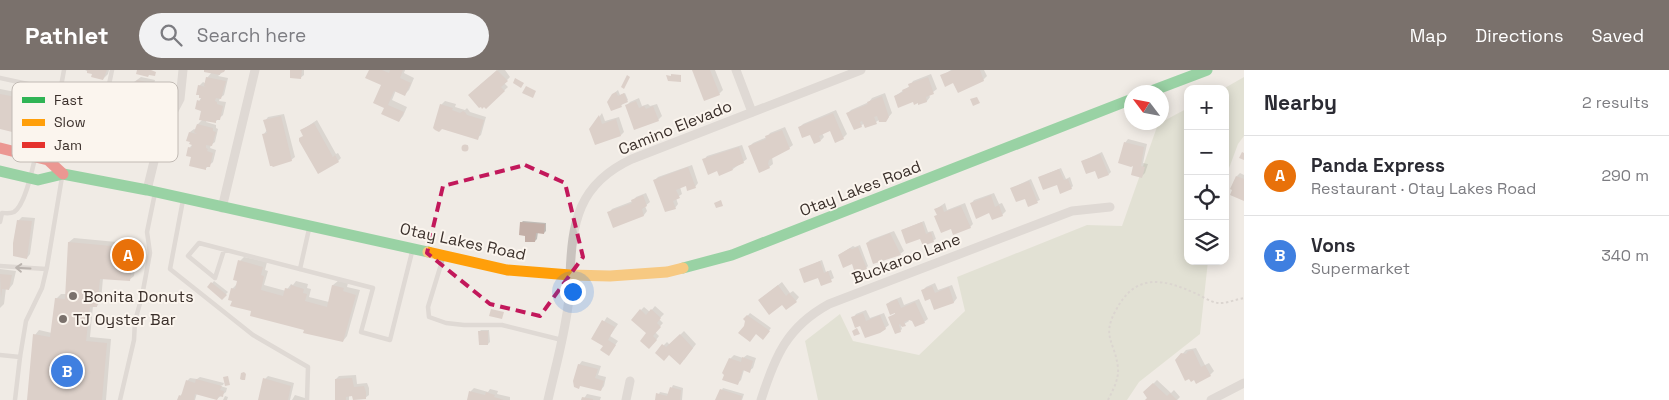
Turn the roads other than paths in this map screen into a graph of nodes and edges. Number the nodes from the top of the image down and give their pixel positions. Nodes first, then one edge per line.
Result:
1 (183, 70) edge
2 (255, 70) edge
3 (736, 70) edge
4 (861, 70) edge
5 (1207, 70) edge
6 (0, 78) edge
7 (18, 82) edge
8 (1167, 85) edge
9 (1124, 102) edge
10 (178, 103) edge
11 (752, 112) junction
12 (34, 162) edge
13 (50, 162) edge
14 (156, 162) edge
15 (0, 171) edge
16 (63, 174) junction
17 (30, 178) junction
18 (151, 191) junction
19 (183, 198) junction
20 (1110, 207) dead end
21 (222, 208) junction
22 (0, 222) edge
23 (310, 225) junction
24 (413, 248) junction
25 (224, 250) junction
26 (444, 255) junction
27 (0, 266) edge
28 (46, 269) junction
29 (300, 269) junction
30 (570, 275) junction
31 (562, 340) junction
32 (0, 355) edge
33 (20, 357) junction
34 (630, 381) dead end
35 (1244, 382) edge
36 (15, 400) edge
37 (120, 400) edge
38 (308, 400) edge
39 (548, 400) edge
40 (626, 400) edge
41 (761, 400) edge
42 (1211, 400) edge

1 - 10 street
2 - 21 street
3 - 11 street
4 - 11 street, Camino Elevado
5 - 8 main road
6 - 7 lane
9 - 30 main road, Otay Lakes Road
11 - 30 street, Camino Elevado
12 - 17 lane
13 - 16 main road
14 - 18 street
15 - 17 main road, Otay Lakes Road
16 - 17 main road, Otay Lakes Road
16 - 18 main road, Otay Lakes Road
16 - 28 lane
17 - 22 lane
18 - 19 main road, Otay Lakes Road
18 - 37 lane
19 - 21 main road, Otay Lakes Road
19 - 38 lane
20 - 41 street, Buckaroo Lane
21 - 23 main road, Otay Lakes Road
23 - 24 main road, Otay Lakes Road
23 - 29 lane
24 - 26 main road, Otay Lakes Road
24 - 29 lane
25 - 25 lane
25 - 29 lane
26 - 30 main road, Otay Lakes Road
26 - 31 lane
28 -> 27 lane
28 - 33 lane
30 - 31 street, Camino Elevado
31 - 39 street, Camino Elevado
32 - 33 lane
33 - 36 lane
34 - 40 street
35 - 42 street

